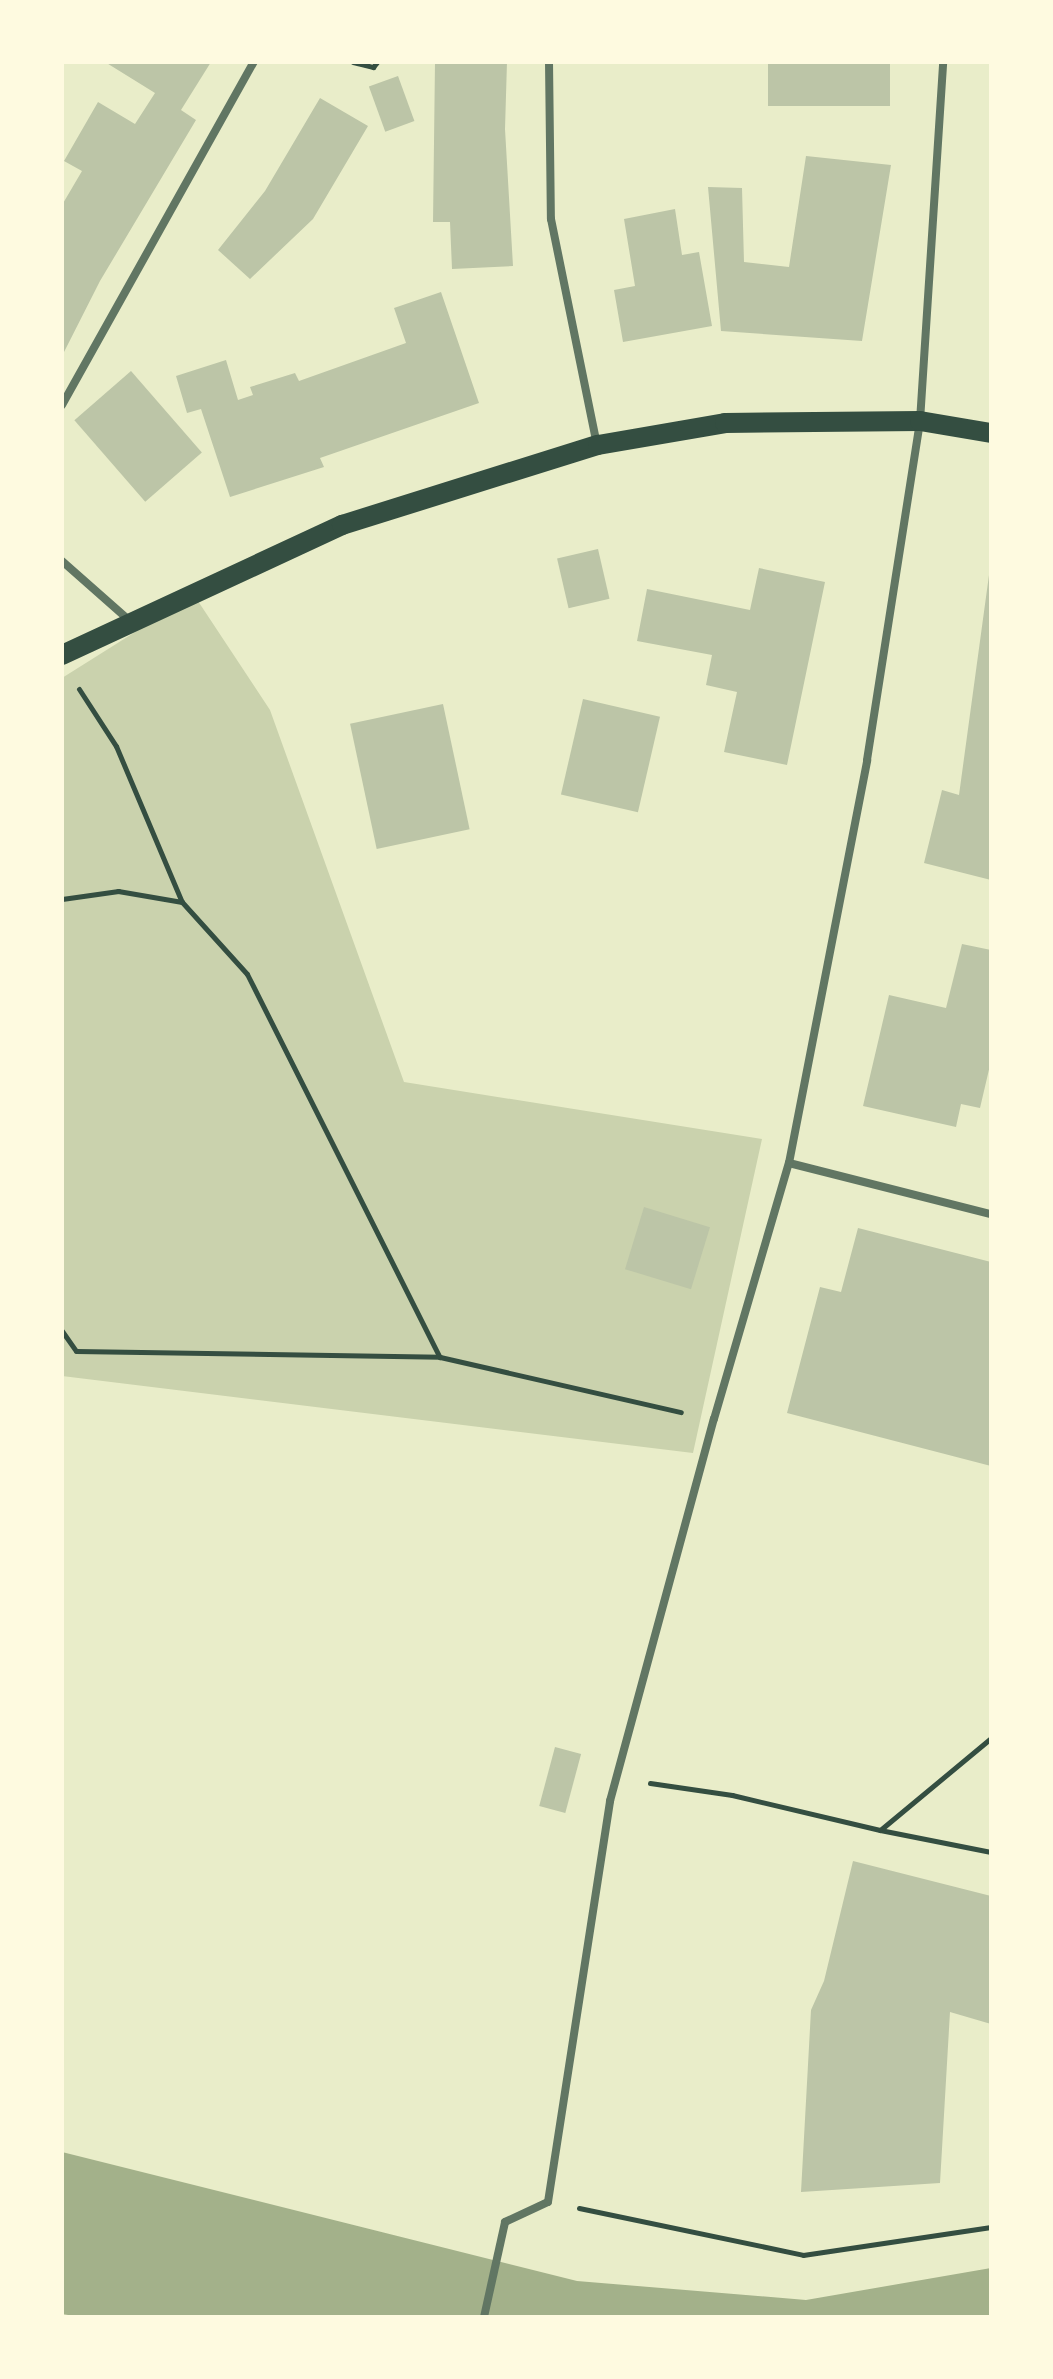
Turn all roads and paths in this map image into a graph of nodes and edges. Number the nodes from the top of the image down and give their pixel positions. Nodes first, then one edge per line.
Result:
1 (254, 62) edge
2 (353, 62) edge
3 (377, 62) edge
4 (549, 62) edge
5 (943, 62) edge
6 (62, 405) edge
7 (920, 421) junction
8 (991, 433) edge
9 (598, 445) junction
10 (62, 561) edge
11 (131, 621) junction
12 (62, 655) edge
13 (78, 687) dead end
14 (62, 899) edge
15 (182, 902) junction
16 (789, 1163) junction
17 (991, 1214) edge
18 (62, 1331) edge
19 (440, 1357) junction
20 (714, 1419) junction
21 (991, 1738) edge
22 (616, 1778) junction
23 (880, 1830) junction
24 (991, 1852) edge
25 (548, 2202) junction
26 (991, 2227) edge
27 (484, 2317) edge

1 - 6 street
2 - 3 path
4 - 9 street
5 - 7 street
7 - 8 main road
7 - 9 main road
7 - 16 street
9 - 11 main road
10 - 11 street
11 - 12 main road
13 - 15 path
14 - 15 path
15 - 19 path
16 - 17 street
16 - 20 street
18 - 19 path
19 - 20 path
20 - 22 street
21 - 23 path
22 - 23 path
22 - 25 street
23 - 24 path
25 - 26 path
25 - 27 street

